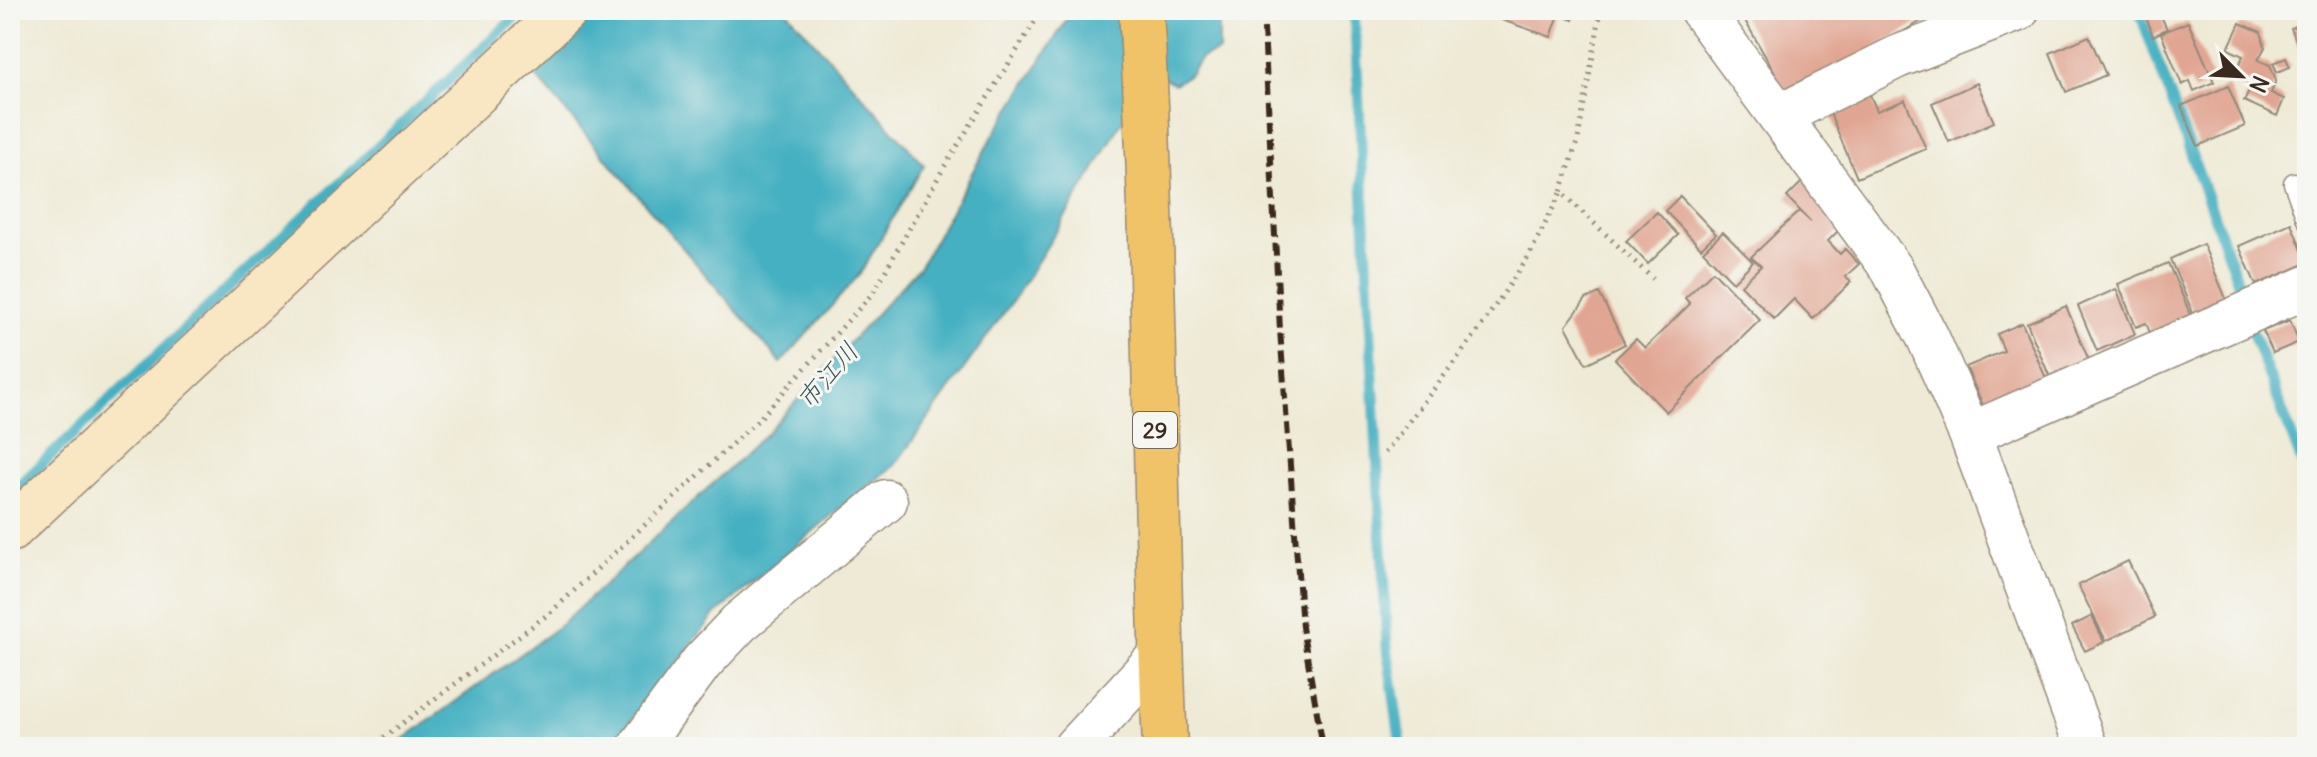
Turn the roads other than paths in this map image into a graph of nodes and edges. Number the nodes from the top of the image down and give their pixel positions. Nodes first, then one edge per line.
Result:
1 (565, 10) edge
2 (1141, 10) edge
3 (1701, 10) edge
4 (2018, 10) edge
5 (1779, 116) junction
6 (2294, 183) dead end
7 (2307, 219) edge
8 (2307, 287) edge
9 (1970, 434) junction
10 (886, 501) dead end
11 (10, 530) edge
12 (1160, 655) junction
13 (639, 747) edge
14 (1075, 747) edge
15 (1165, 747) edge
16 (2086, 747) edge

1 - 11 street
2 - 12 main road, 29
3 - 5 street
4 - 5 street
5 - 9 street
6 - 7 lane
8 - 9 street
9 - 16 street
10 - 13 street
12 - 14 street
12 - 15 main road, 29

